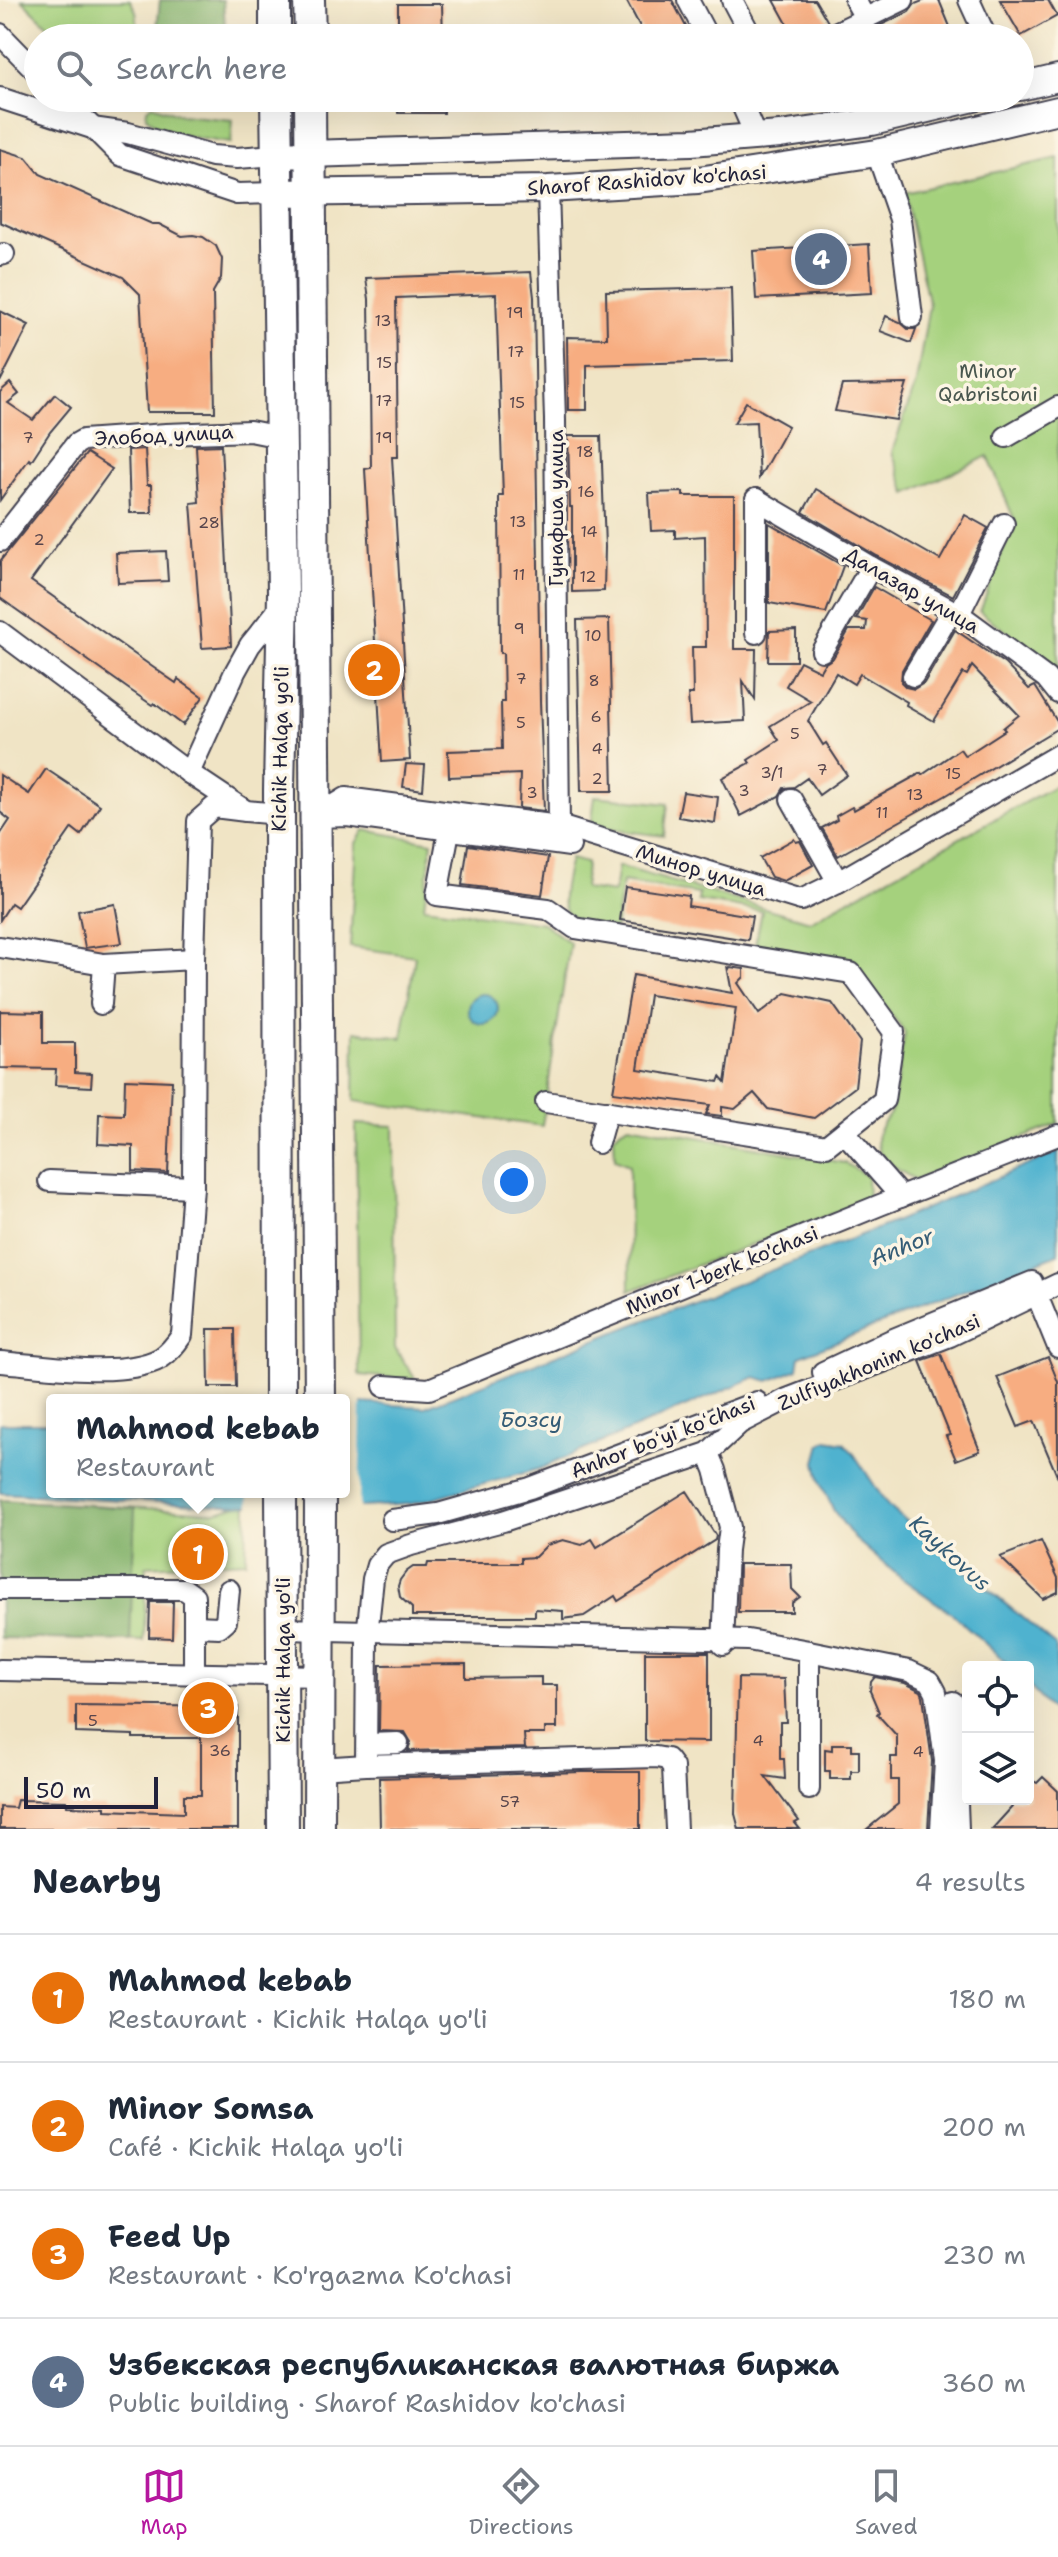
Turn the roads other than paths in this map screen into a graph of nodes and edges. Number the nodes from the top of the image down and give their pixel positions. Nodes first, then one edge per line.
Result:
1 (275, 0) edge
2 (309, 0) edge
3 (688, 0) edge
4 (732, 0) edge
5 (855, 0) edge
6 (903, 0) edge
7 (969, 0) edge
8 (865, 18) junction
9 (275, 24) edge
10 (310, 24) edge
11 (701, 24) edge
12 (745, 24) edge
13 (853, 24) edge
14 (980, 24) edge
15 (0, 34) edge
16 (24, 59) edge
17 (1058, 78) edge
18 (1034, 84) edge
19 (0, 98) edge
20 (24, 106) edge
21 (1058, 110) edge
22 (43, 112) edge
23 (77, 112) edge
24 (276, 112) edge
25 (310, 112) edge
26 (745, 112) edge
27 (914, 112) edge
28 (92, 128) junction
29 (756, 137) junction
30 (877, 153) junction
31 (311, 154) junction
32 (276, 155) junction
33 (548, 189) junction
34 (312, 192) junction
35 (277, 193) junction
36 (912, 317) dead end
37 (1058, 407) edge
38 (280, 437) junction
39 (1006, 437) dead end
40 (1004, 524) dead end
41 (0, 541) edge
42 (871, 567) junction
43 (283, 604) junction
44 (956, 612) junction
45 (0, 632) edge
46 (756, 633) dead end
47 (822, 651) dead end
48 (913, 676) dead end
49 (1058, 693) edge
50 (1058, 755) edge
51 (189, 773) junction
52 (791, 799) dead end
53 (246, 811) junction
54 (279, 814) junction
55 (315, 817) junction
56 (559, 826) junction
57 (449, 831) junction
58 (570, 846) dead end
59 (838, 882) junction
60 (318, 944) junction
61 (279, 945) junction
62 (0, 947) edge
63 (194, 959) junction
64 (104, 964) junction
65 (101, 1004) dead end
66 (546, 1102) dead end
67 (607, 1111) junction
68 (844, 1132) junction
69 (1058, 1135) edge
70 (598, 1143) dead end
71 (49, 1181) dead end
72 (193, 1187) junction
73 (901, 1197) junction
74 (1058, 1272) edge
75 (1058, 1284) edge
76 (1036, 1293) junction
77 (1058, 1347) edge
78 (0, 1362) edge
79 (384, 1386) dead end
80 (280, 1391) edge
81 (320, 1392) edge
82 (708, 1453) junction
83 (281, 1498) edge
84 (320, 1498) edge
85 (392, 1520) dead end
86 (0, 1589) edge
87 (229, 1590) dead end
88 (195, 1626) junction
89 (320, 1628) junction
90 (283, 1629) junction
91 (368, 1630) junction
92 (724, 1643) junction
93 (809, 1651) junction
94 (0, 1670) edge
95 (194, 1672) junction
96 (283, 1675) junction
97 (320, 1676) junction
98 (953, 1702) dead end
99 (398, 1743) dead end
100 (367, 1755) junction
101 (319, 1768) junction
102 (809, 1789) dead end
103 (283, 1829) edge
104 (319, 1829) edge
105 (676, 1829) edge
106 (941, 1829) edge
107 (958, 1829) edge

1 - 9 highway
2 - 10 highway
3 - 11 street
4 - 12 street
5 - 8 street
6 - 8 street
7 - 14 street
8 - 13 street
15 - 16 street
17 - 18 main road
19 - 20 street
21 - 30 main road, Sharof Rashidov ko'chasi
22 - 28 street
23 - 28 street
24 - 32 highway, Kichik Halqa yo'li
25 - 31 highway, Kichik Halqa yo'li
26 - 29 street
27 - 29 main road, Sharof Rashidov ko'chasi
28 - 32 street
28 - 35 street
29 - 31 main road, Sharof Rashidov ko'chasi
30 - 33 main road, Sharof Rashidov ko'chasi
30 - 36 street
31 - 32 main road, Sharof Rashidov ko'chasi
31 - 34 highway, Kichik Halqa yo'li
32 - 35 highway, Kichik Halqa yo'li
33 - 34 main road, Sharof Rashidov ko'chasi
33 - 56 street, Гунафша улица
34 - 35 main road, Sharof Rashidov ko'chasi
34 - 55 highway, Kichik Halqa yo'li
35 - 38 highway, Kichik Halqa yo'li
37 - 39 street
38 - 41 street, Элобод улица
38 - 43 highway, Kichik Halqa yo'li
40 - 44 street
42 - 44 street, Далазар улица
42 - 46 street, Далазар улица
42 - 47 street
43 - 51 street
43 - 54 highway, Kichik Halqa yo'li
44 - 48 street
44 - 49 street, Далазар улица
45 - 51 street
50 - 59 street, Минор улица
51 - 53 street
52 - 59 street
53 - 54 street
53 - 63 street
54 - 61 highway, Kichik Halqa yo'li
55 - 56 street, Минор улица
55 - 57 street
55 - 60 highway, Kichik Halqa yo'li
56 - 59 street, Минор улица
57 - 58 street
57 - 68 street
60 - 61 highway
60 - 81 highway, Kichik Halqa yo'li
61 - 80 highway, Kichik Halqa yo'li
62 - 64 street
63 - 64 street
63 - 72 street
64 - 65 street
66 - 67 street
67 - 68 street
67 - 70 street
68 - 73 street
69 - 73 street, Minor 1-berk ko'chasi
71 - 72 street
72 - 78 street
73 - 79 street, Minor 1-berk ko'chasi
74 - 85 street, Anhor boʻyi koʻchasi
75 - 76 street, Zulfiyakhonim ko'chasi
76 - 77 street
76 - 82 street, Zulfiyakhonim ko'chasi
82 - 91 street
82 - 92 street
83 - 90 highway, Kichik Halqa yo'li
84 - 89 highway, Kichik Halqa yo'li
86 - 88 street
87 - 88 street
88 - 95 street
89 - 90 street
89 - 91 street
89 - 97 highway, Kichik Halqa yo'li
90 - 96 highway, Kichik Halqa yo'li
91 - 92 street
91 - 100 street
92 - 93 street
93 - 102 street
93 - 106 street
94 - 95 street
95 - 96 street
96 - 97 street
96 - 103 highway, Kichik Halqa yo'li
97 - 101 highway, Kichik Halqa yo'li
98 - 107 street
99 - 100 street
100 - 101 street
100 - 105 street
101 - 104 highway, Kichik Halqa yo'li

